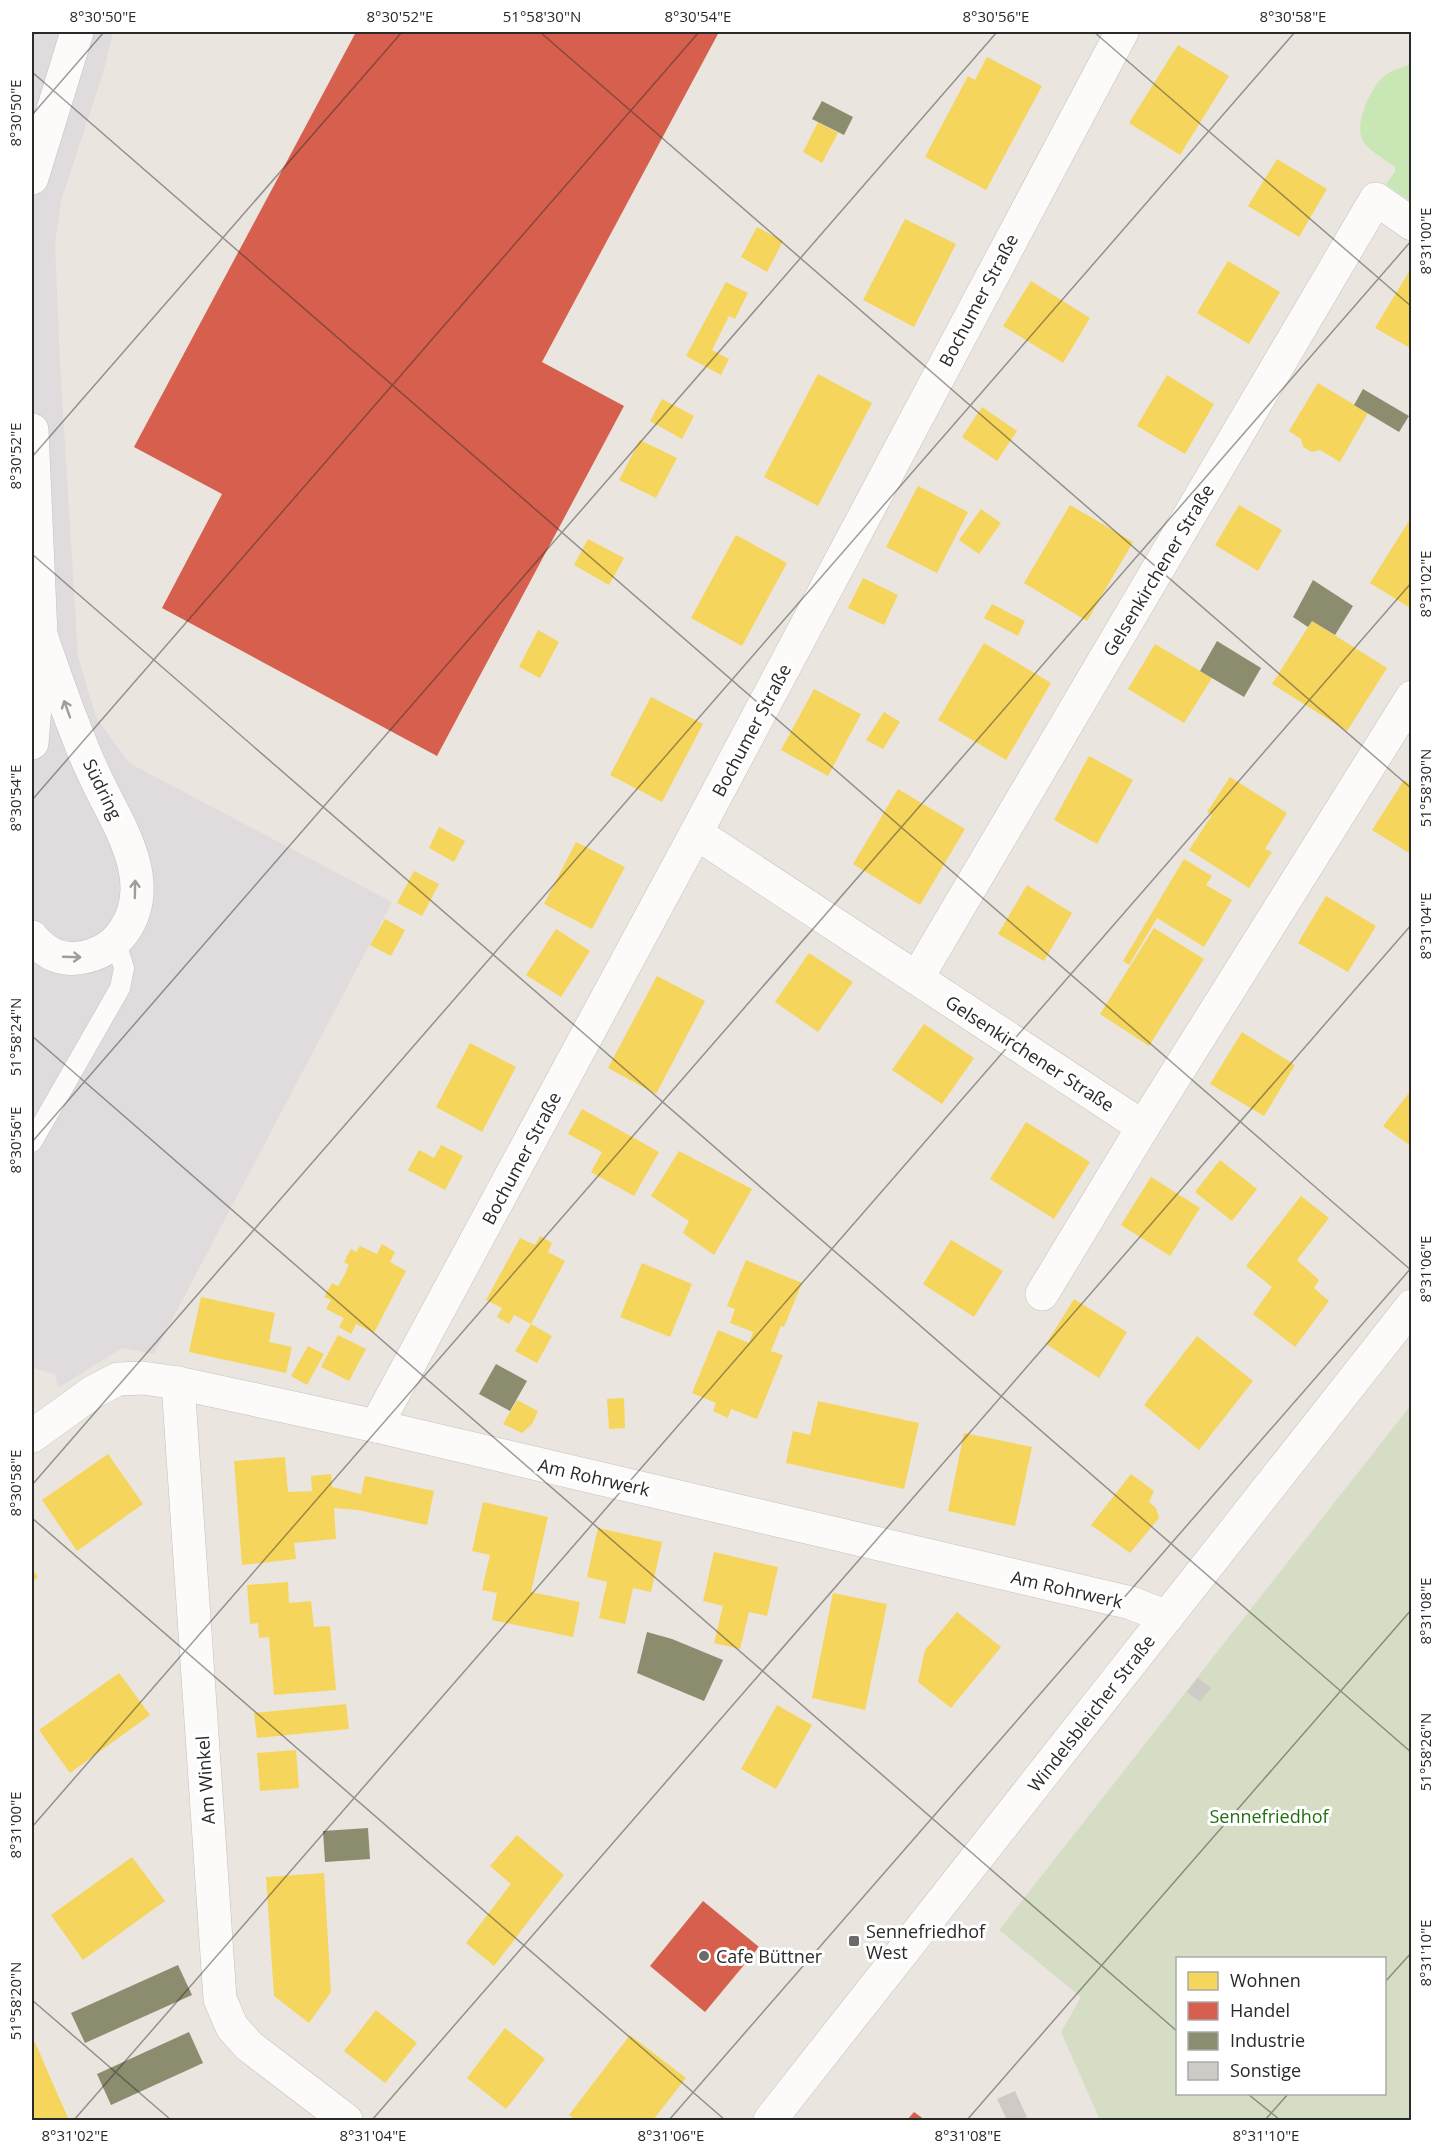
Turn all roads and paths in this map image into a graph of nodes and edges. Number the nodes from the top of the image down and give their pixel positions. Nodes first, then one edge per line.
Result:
1 (77, 32) edge
2 (1122, 32) edge
3 (32, 178) edge
4 (1412, 224) edge
5 (32, 430) edge
6 (41, 635) junction
7 (1412, 697) edge
8 (32, 743) edge
9 (696, 833) junction
10 (32, 937) edge
11 (116, 943) junction
12 (917, 978) junction
13 (1143, 1127) junction
14 (32, 1142) edge
15 (1042, 1294) dead end
16 (1412, 1306) edge
17 (178, 1383) junction
18 (376, 1426) junction
19 (32, 1436) edge
20 (1167, 1617) junction
21 (346, 2121) edge
22 (770, 2121) edge

1 - 3 street
2 - 9 street, Bochumer Straße
4 - 12 street, Gelsenkirchener Straße
5 - 6 street, Südring
6 - 8 street, Südring
11 -> 6 street, Südring
7 - 13 street
9 - 12 street, Gelsenkirchener Straße
9 - 18 street, Bochumer Straße
10 -> 11 street
11 - 14 lane
12 - 13 street, Gelsenkirchener Straße
13 - 15 street
16 - 20 street, Windelsbleicher Straße
17 - 18 street, Am Rohrwerk
17 - 19 street, Am Rohrwerk
17 - 21 street, Am Winkel
18 - 20 street, Am Rohrwerk
20 - 22 street, Windelsbleicher Straße

